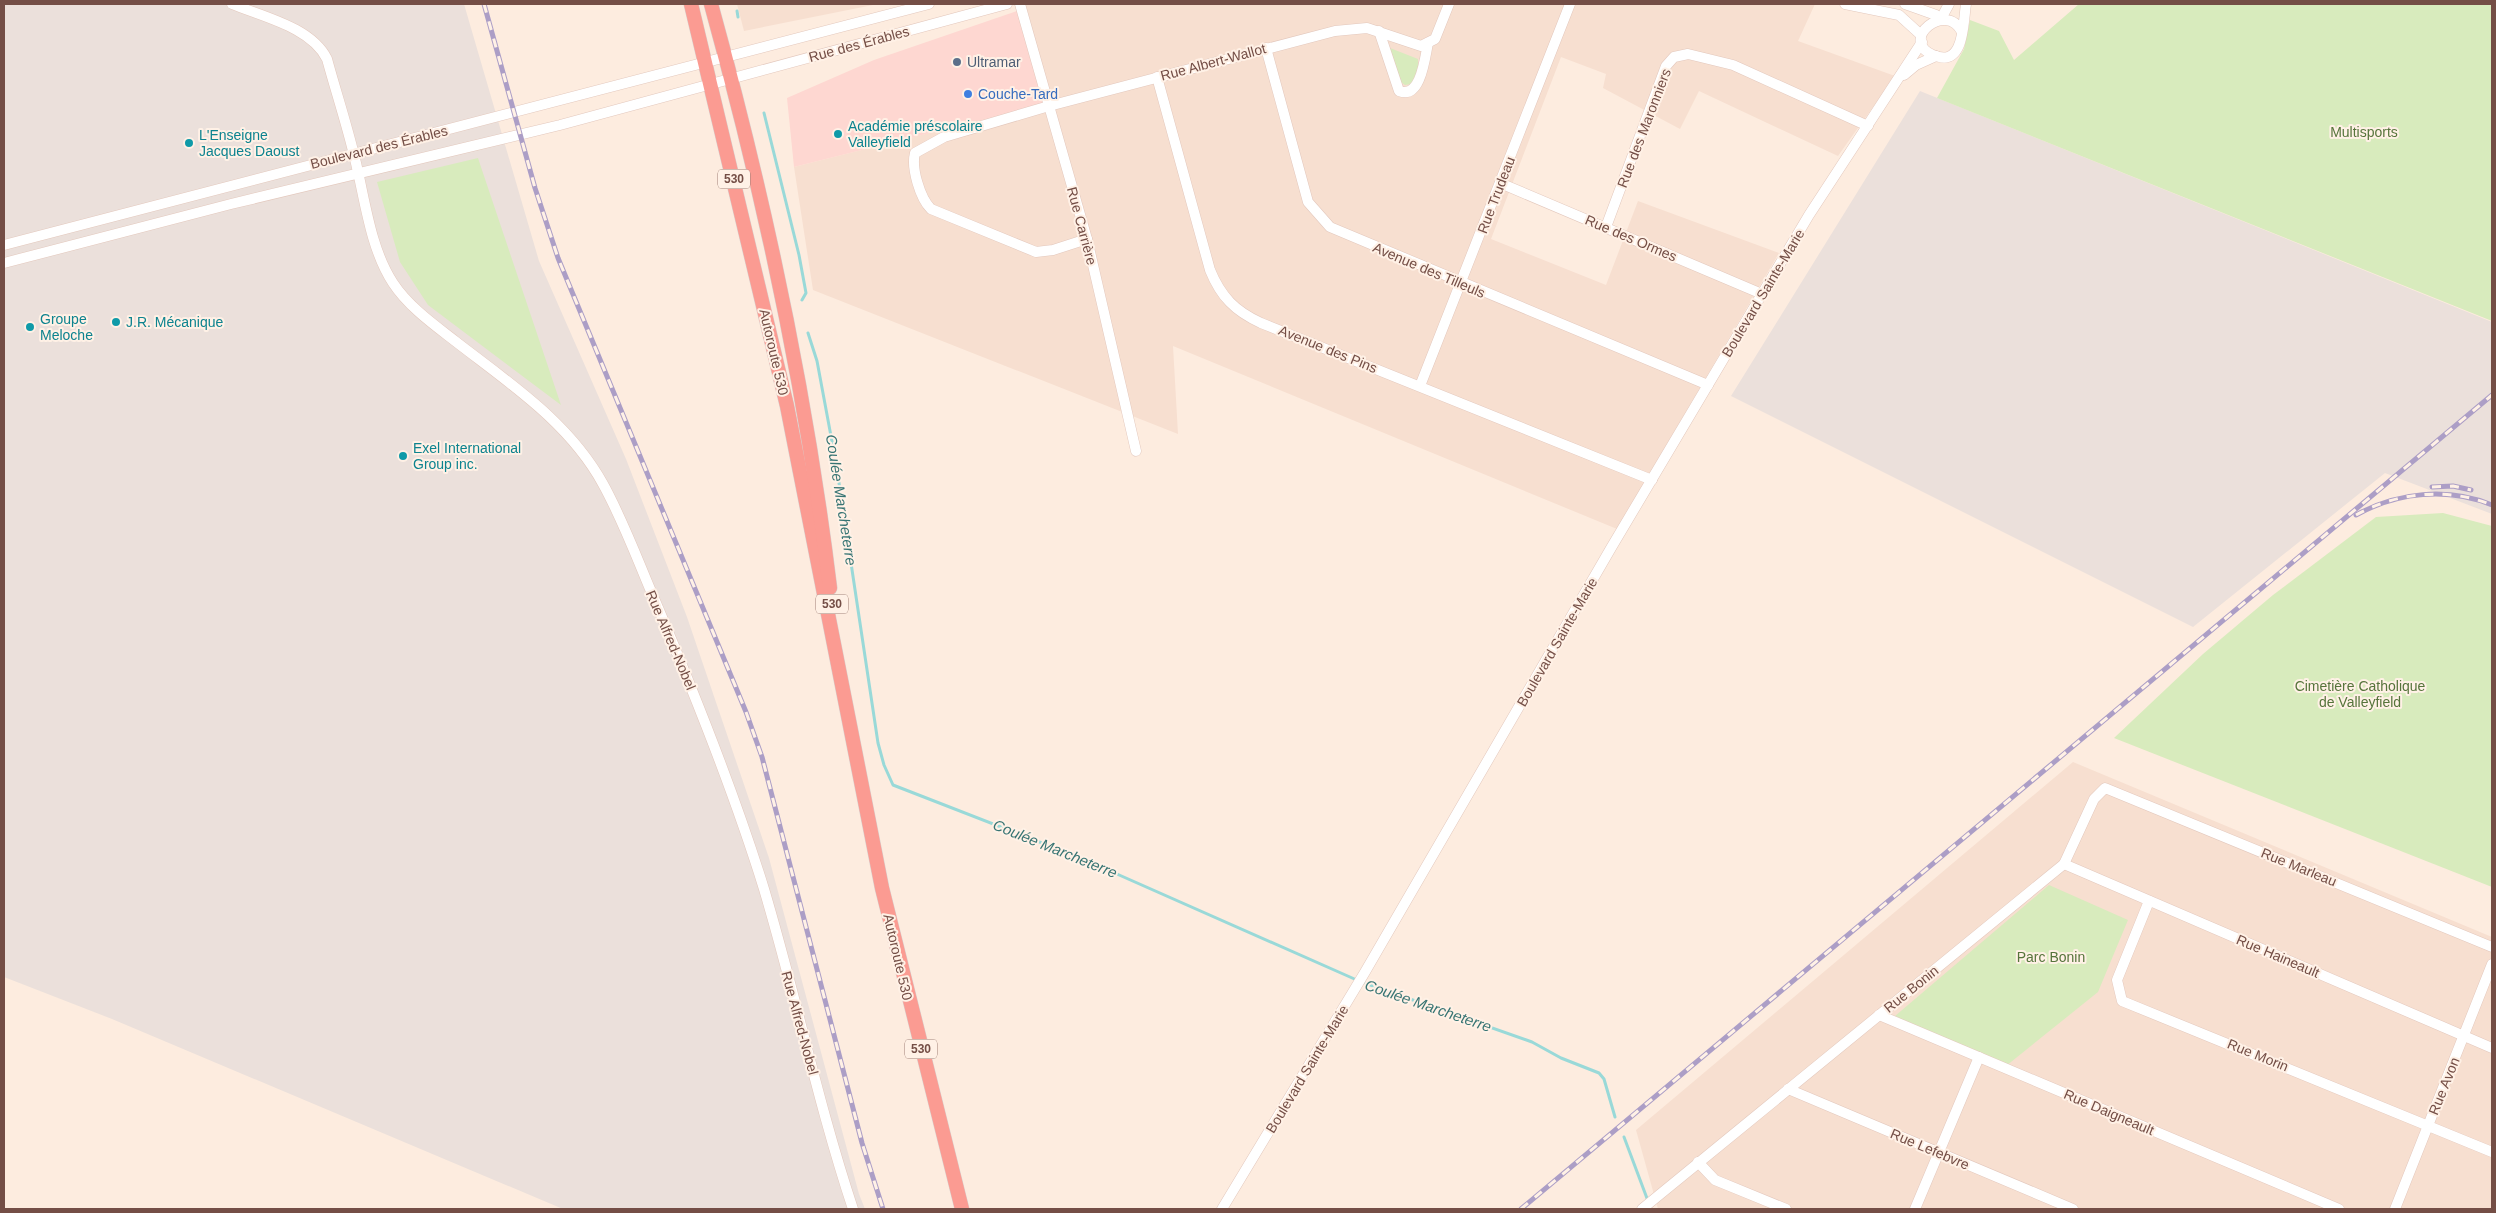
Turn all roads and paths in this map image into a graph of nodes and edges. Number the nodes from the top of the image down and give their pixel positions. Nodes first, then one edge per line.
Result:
1 (232, 4) edge
2 (691, 4) edge
3 (711, 4) edge
4 (929, 4) edge
5 (1006, 4) edge
6 (1020, 4) edge
7 (1449, 4) edge
8 (1570, 4) edge
9 (1845, 4) edge
10 (1905, 4) edge
11 (1949, 4) edge
12 (1966, 4) edge
13 (1939, 15) junction
14 (1379, 31) junction
15 (1962, 32) junction
16 (1921, 39) junction
17 (1428, 43) junction
18 (1266, 48) junction
19 (1936, 56) junction
20 (726, 58) junction
21 (706, 63) junction
22 (1158, 77) junction
23 (1899, 78) junction
24 (730, 79) junction
25 (711, 84) junction
26 (1049, 106) junction
27 (1868, 126) junction
28 (354, 154) junction
29 (358, 172) junction
30 (1500, 183) junction
31 (1606, 227) junction
32 (1087, 239) junction
33 (4, 245) edge
34 (4, 263) edge
35 (1461, 284) junction
36 (1762, 294) junction
37 (1708, 385) junction
38 (1420, 386) junction
39 (1136, 451) dead end
40 (1652, 480) junction
41 (844, 703) junction
42 (2105, 788) joint
43 (2064, 864) junction
44 (2149, 901) junction
45 (2492, 947) edge
46 (2492, 964) edge
47 (1879, 1015) junction
48 (2464, 1036) junction
49 (2492, 1048) edge
50 (1979, 1057) junction
51 (1788, 1089) junction
52 (2429, 1124) junction
53 (2492, 1152) edge
54 (1939, 1153) junction
55 (1698, 1162) junction
56 (2317, 1205) edge
57 (853, 1209) edge
58 (962, 1209) edge
59 (1222, 1209) edge
60 (1642, 1209) edge
61 (1786, 1209) edge
62 (1915, 1209) edge
63 (2073, 1209) edge
64 (2339, 1209) edge
65 (2395, 1209) edge

1 - 28 street, Rue Alfred-Nobel
2 - 21 highway, Autoroute 530 / 530
3 - 20 highway, Autoroute 530 / 530
4 - 20 street, Rue des Érables
5 - 24 street, Rue des Érables
6 - 26 street, Rue Carrière
7 - 17 street
8 - 30 street, Rue Trudeau
9 - 16 street
10 - 13 street
11 - 13 street, Boulevard Sainte-Marie
12 - 15 street, Boulevard Sainte-Marie
13 - 15 street
13 - 16 street, Boulevard Sainte-Marie
14 - 17 street, Rue Albert-Wallot
14 - 17 street
14 - 18 street, Rue Albert-Wallot
15 - 19 street, Boulevard Sainte-Marie
16 - 19 street
16 - 23 street, Boulevard Sainte-Marie
18 - 22 street, Rue Albert-Wallot
18 - 35 street, Avenue des Tilleuls
19 - 23 street, Boulevard Sainte-Marie
20 - 21 street, Boulevard des Érables
20 - 24 highway, Autoroute 530 / 530
21 - 25 highway, Autoroute 530 / 530
21 - 28 street, Boulevard des Érables
22 - 26 street, Rue Albert-Wallot
22 - 38 street, Avenue des Pins
23 - 27 street, Boulevard Sainte-Marie
24 - 25 street, Rue des Érables
24 - 41 highway, Autoroute 530 / 530
25 - 29 street, Boulevard des Érables
25 - 41 highway, Autoroute 530 / 530
26 - 32 street, Rue Carrière
26 - 32 street, Rue Albert-Wallot
27 - 31 street, Rue des Maronniers
27 - 36 street, Boulevard Sainte-Marie
28 - 29 street, Rue Alfred-Nobel
28 - 33 street, Boulevard des Érables
29 - 34 street, Boulevard des Érables
29 - 57 street, Rue Alfred-Nobel
30 - 31 street, Rue des Ormes
30 - 35 street, Rue Trudeau
31 - 36 street, Rue des Ormes
32 - 39 street, Rue Carrière
35 - 37 street, Avenue des Tilleuls
35 - 38 street, Rue Trudeau
36 - 37 street, Boulevard Sainte-Marie
37 - 40 street, Boulevard Sainte-Marie
38 - 40 street, Avenue des Pins
40 - 59 street, Boulevard Sainte-Marie
41 - 58 highway, Autoroute 530 / 530
42 - 43 street, Rue Bonin
42 - 45 street, Rue Marleau
43 - 44 street, Rue Haineault
43 - 47 street, Rue Bonin
44 - 48 street, Rue Haineault
44 - 52 street, Rue Morin
46 - 48 street, Rue Avon
47 - 50 street, Rue Daigneault
47 - 51 street, Rue Bonin
48 - 49 street, Rue Haineault
48 - 52 street, Rue Avon
50 - 54 street
50 - 56 street, Rue Daigneault
51 - 54 street, Rue Lefebvre
51 - 55 street, Rue Bonin
52 - 53 street, Rue Morin
52 - 65 street, Rue Avon
54 - 62 street
54 - 63 street, Rue Lefebvre
55 - 60 street, Rue Bonin
55 - 61 street
56 - 64 street, Rue Daigneault

